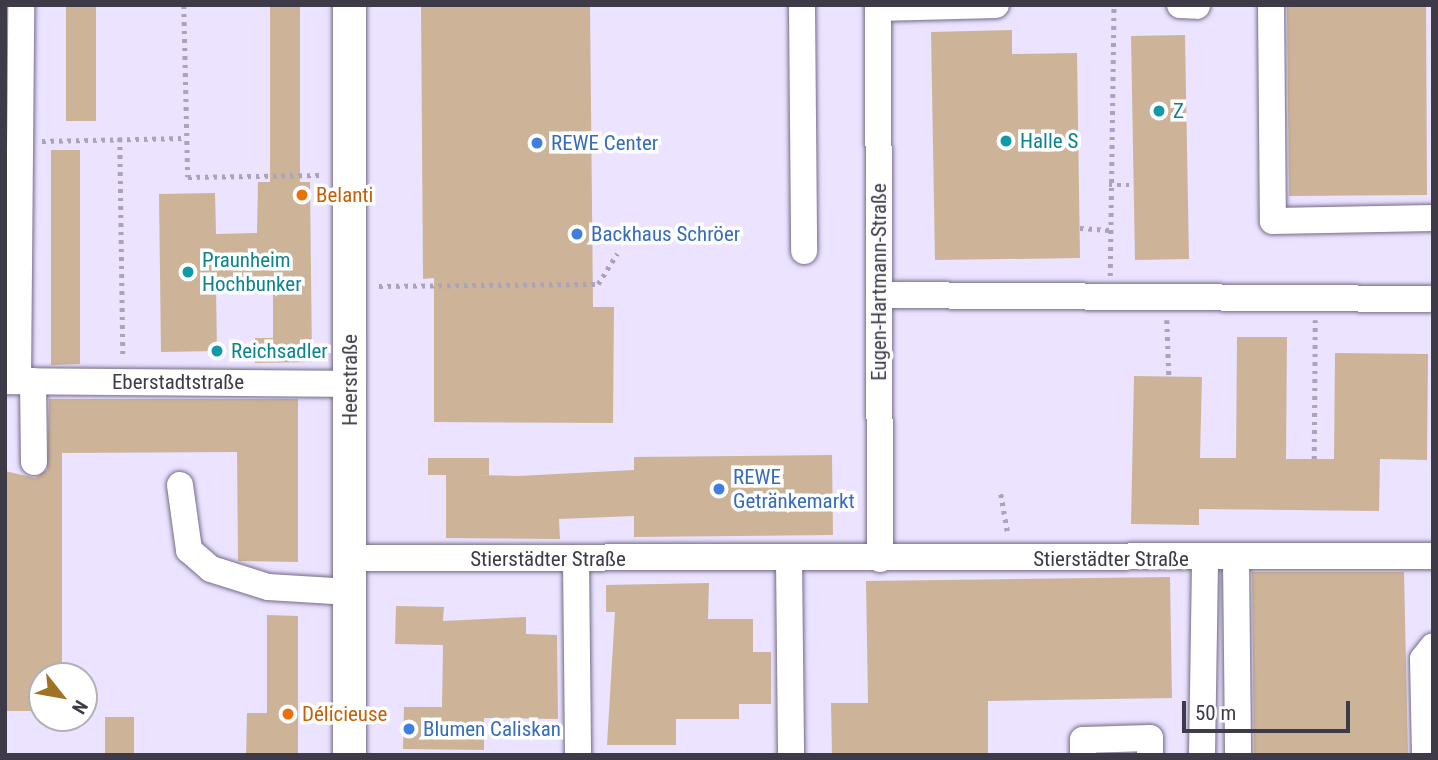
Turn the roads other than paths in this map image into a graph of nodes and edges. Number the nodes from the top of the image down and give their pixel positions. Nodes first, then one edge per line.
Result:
1 (21, 5) edge
2 (349, 5) edge
3 (802, 5) edge
4 (996, 5) edge
5 (1180, 5) edge
6 (1271, 5) edge
7 (1197, 6) edge
8 (878, 7) edge
9 (1433, 218) edge
10 (804, 251) dead end
11 (879, 295) junction
12 (1429, 299) dead end
13 (19, 381) edge
14 (350, 384) junction
15 (34, 462) dead end
16 (180, 485) dead end
17 (1433, 556) edge
18 (350, 558) junction
19 (1237, 558) junction
20 (576, 559) junction
21 (789, 559) junction
22 (880, 559) junction
23 (1205, 559) junction
24 (350, 592) junction
25 (1433, 646) edge
26 (1429, 716) edge
27 (349, 755) edge
28 (578, 755) edge
29 (791, 755) edge
30 (1083, 755) edge
31 (1150, 755) edge
32 (1202, 755) edge
33 (1238, 755) edge
34 (1425, 755) edge

1 - 13 street
2 - 14 main road, Heerstraße
3 - 10 street
4 - 8 street
5 - 7 street
6 - 9 street
8 - 11 street, Eugen-Hartmann-Straße
11 - 12 street
11 - 22 street, Eugen-Hartmann-Straße
13 - 14 street, Eberstadtstraße
13 - 15 street
14 - 18 main road, Heerstraße
16 - 24 street
17 - 19 street, Stierstädter Straße
18 - 20 street, Stierstädter Straße
18 - 24 main road, Heerstraße
19 - 23 street, Stierstädter Straße
19 - 33 street
20 - 21 street, Stierstädter Straße
20 - 28 street
21 - 22 street, Stierstädter Straße
21 - 29 street
22 - 23 street, Stierstädter Straße
23 - 32 street
24 - 27 main road, Heerstraße
25 - 26 street
26 - 34 street
30 - 31 street

